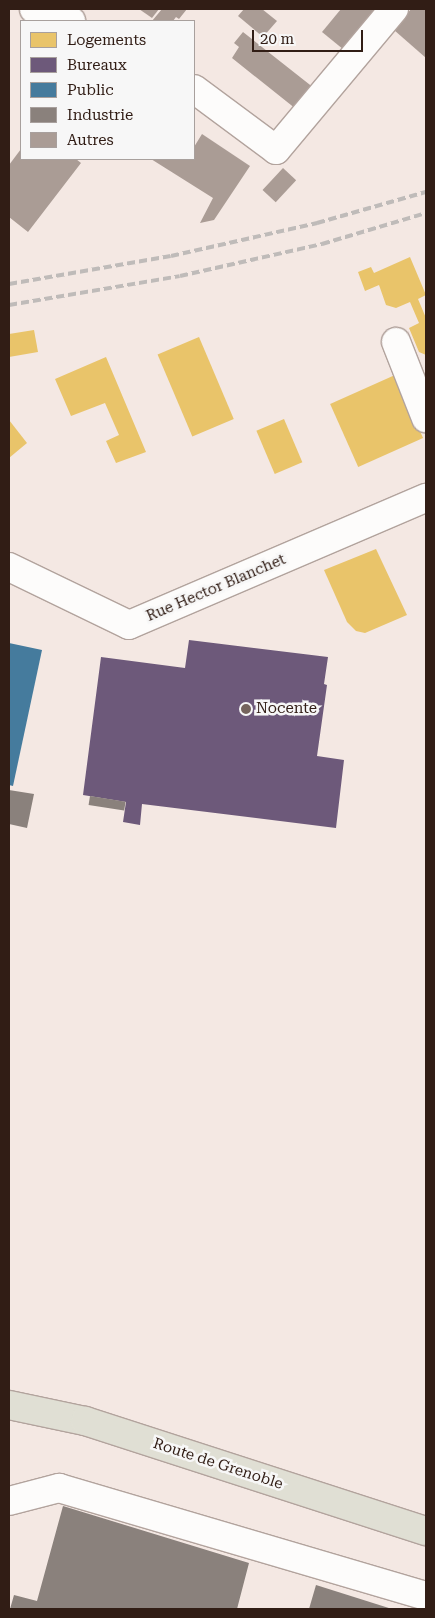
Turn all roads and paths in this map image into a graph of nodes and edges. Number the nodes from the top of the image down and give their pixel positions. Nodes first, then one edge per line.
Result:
1 (34, 9) edge
2 (394, 9) edge
3 (67, 20) edge
4 (195, 90) edge
5 (396, 342) dead end
6 (426, 418) edge
7 (426, 498) edge
8 (9, 566) edge
9 (9, 1405) edge
10 (9, 1501) edge
11 (426, 1531) edge
12 (426, 1596) edge

1 - 3 street
2 - 4 street
5 - 6 street
7 - 8 street, Rue Hector Blanchet
9 - 11 main road, Route de Grenoble
10 - 12 street

